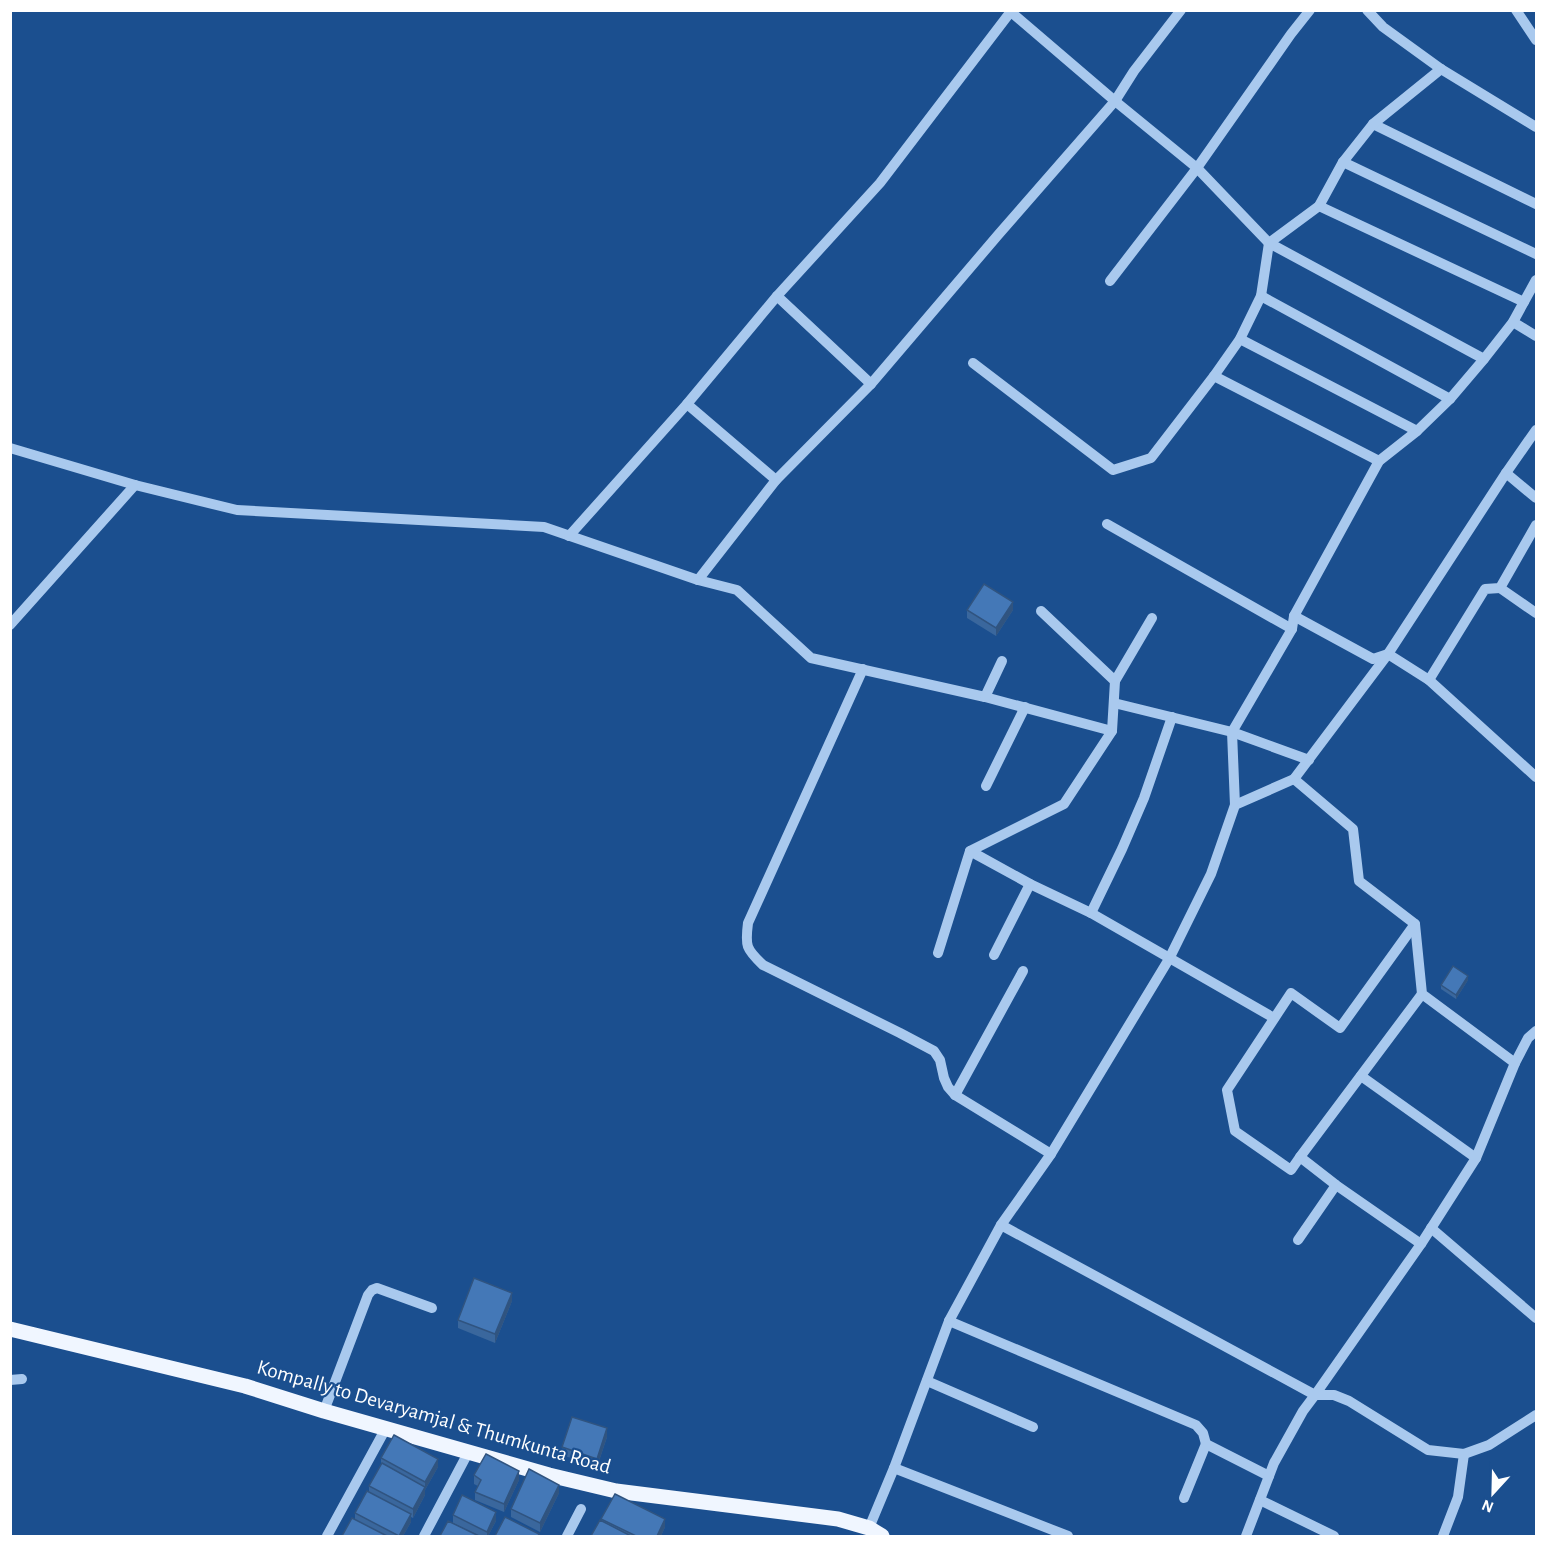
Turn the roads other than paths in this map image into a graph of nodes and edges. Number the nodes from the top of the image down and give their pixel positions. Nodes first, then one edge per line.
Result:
1 (1181, 10) edge
2 (1310, 10) edge
3 (1367, 10) edge
4 (1516, 10) edge
5 (1012, 11) edge
6 (1536, 40) edge
7 (1441, 69) junction
8 (1115, 101) junction
9 (1373, 124) junction
10 (1536, 127) edge
11 (1342, 162) junction
12 (1197, 168) junction
13 (1536, 204) edge
14 (1319, 206) junction
15 (1269, 243) junction
16 (1536, 254) edge
17 (1536, 280) edge
18 (1110, 281) dead end
19 (777, 296) junction
20 (1261, 296) junction
21 (1524, 302) junction
22 (1513, 322) junction
23 (1536, 336) edge
24 (1240, 339) junction
25 (1484, 359) junction
26 (973, 363) dead end
27 (1214, 376) junction
28 (871, 384) junction
29 (1450, 399) junction
30 (687, 404) junction
31 (1536, 430) edge
32 (1418, 431) junction
33 (10, 448) edge
34 (1379, 461) junction
35 (1506, 473) junction
36 (776, 480) junction
37 (135, 485) junction
38 (1536, 498) edge
39 (1107, 524) dead end
40 (1536, 525) edge
41 (569, 536) junction
42 (698, 580) junction
43 (1500, 588) junction
44 (1041, 610) dead end
45 (1536, 613) edge
46 (1294, 616) junction
47 (1152, 618) dead end
48 (10, 625) edge
49 (1292, 629) junction
50 (1388, 654) junction
51 (1002, 661) dead end
52 (863, 669) junction
53 (1429, 680) junction
54 (1115, 681) junction
55 (985, 697) junction
56 (1114, 703) junction
57 (1025, 707) junction
58 (1172, 717) junction
59 (1112, 731) junction
60 (1232, 732) junction
61 (1309, 760) junction
62 (1536, 777) edge
63 (1294, 779) junction
64 (986, 786) dead end
65 (1235, 805) junction
66 (970, 851) junction
67 (1030, 884) junction
68 (1091, 914) junction
69 (1415, 924) junction
70 (938, 952) dead end
71 (994, 955) dead end
72 (1169, 959) junction
73 (1023, 971) dead end
74 (1422, 994) junction
75 (1274, 1018) junction
76 (1534, 1037) edge
77 (1515, 1063) junction
78 (1360, 1076) junction
79 (955, 1095) junction
80 (1051, 1154) junction
81 (1300, 1157) junction
82 (1476, 1158) junction
83 (1336, 1185) junction
84 (1001, 1225) junction
85 (1431, 1228) junction
86 (1298, 1240) dead end
87 (1421, 1244) junction
88 (432, 1308) dead end
89 (1536, 1318) edge
90 (949, 1321) junction
91 (10, 1329) edge
92 (927, 1381) junction
93 (1315, 1395) junction
94 (324, 1411) junction
95 (1536, 1415) edge
96 (1033, 1427) dead end
97 (386, 1428) junction
98 (1206, 1444) junction
99 (469, 1452) junction
100 (1464, 1454) junction
101 (894, 1468) junction
102 (1269, 1476) junction
103 (1184, 1498) dead end
104 (1260, 1500) junction
105 (581, 1509) dead end
106 (876, 1532) edge
107 (327, 1536) edge
108 (424, 1536) edge
109 (567, 1536) edge
110 (1068, 1536) edge
111 (1246, 1536) edge
112 (1334, 1536) edge
113 (1443, 1536) edge

1 - 8 street
2 - 12 street
3 - 7 street
4 - 6 street
5 - 8 street
5 - 19 street
7 - 9 street
7 - 10 street
8 - 12 street
8 - 28 street
9 - 11 street
9 - 13 street
11 - 14 street
11 - 16 street
12 - 15 street
12 - 18 street
14 - 15 street
14 - 21 street
15 - 20 street
15 - 25 street
17 - 21 street
19 - 28 street
19 - 30 street
20 - 24 street
20 - 29 street
21 - 22 street
22 - 23 street
22 - 25 street
24 - 27 street
24 - 32 street
25 - 29 street
26 - 27 street
27 - 34 street
28 - 36 street
29 - 32 street
30 - 36 street
30 - 41 street
31 - 35 street
32 - 34 street
33 - 37 street
34 - 46 street
35 - 38 street
35 - 50 street
36 - 42 street
37 - 41 street
37 - 48 street
39 - 49 street
40 - 43 street
41 - 42 street
42 - 52 street
43 - 45 street
43 - 53 street
44 - 54 street
46 - 49 street
46 - 50 street
47 - 54 street
49 - 60 street
50 - 53 street
50 - 61 street
51 - 55 street
52 - 55 street
52 - 79 street
53 - 62 street
54 - 56 street
55 - 57 street
56 - 58 street
56 - 59 street
57 - 59 street
57 - 64 street
58 - 60 street
58 - 68 street
59 - 66 street
60 - 61 street
60 - 65 street
61 - 63 street
63 - 65 street
63 - 69 street
65 - 72 street
66 - 67 street
66 - 70 street
67 - 68 street
67 - 71 street
68 - 72 street
69 - 74 street
69 - 75 street
72 - 75 street
72 - 80 street
73 - 79 street
74 - 77 street
74 - 78 street
75 - 81 street
76 - 77 street
77 - 82 street
78 - 81 street
78 - 82 street
79 - 80 street
80 - 84 street
81 - 83 street
82 - 85 street
83 - 86 street
83 - 87 street
84 - 90 street
84 - 93 street
85 - 87 street
85 - 89 street
87 - 93 street
88 - 94 street
90 - 92 street
90 - 98 street
91 - 94 main road, Kompally to Devaryamjal & Thumkunta Road
92 - 96 street
92 - 101 street
93 - 100 street
93 - 102 street
94 - 97 main road, Kompally to Devaryamjal & Thumkunta Road
95 - 100 street
97 - 99 main road, Kompally to Devaryamjal & Thumkunta Road
97 - 107 street
98 - 102 street
98 - 103 street
99 - 106 main road, Kompally to Devaryamjal & Thumkunta Road
99 - 108 street
100 - 113 street
101 - 106 street
101 - 110 street
102 - 104 street
104 - 111 street
104 - 112 street
105 - 109 street

